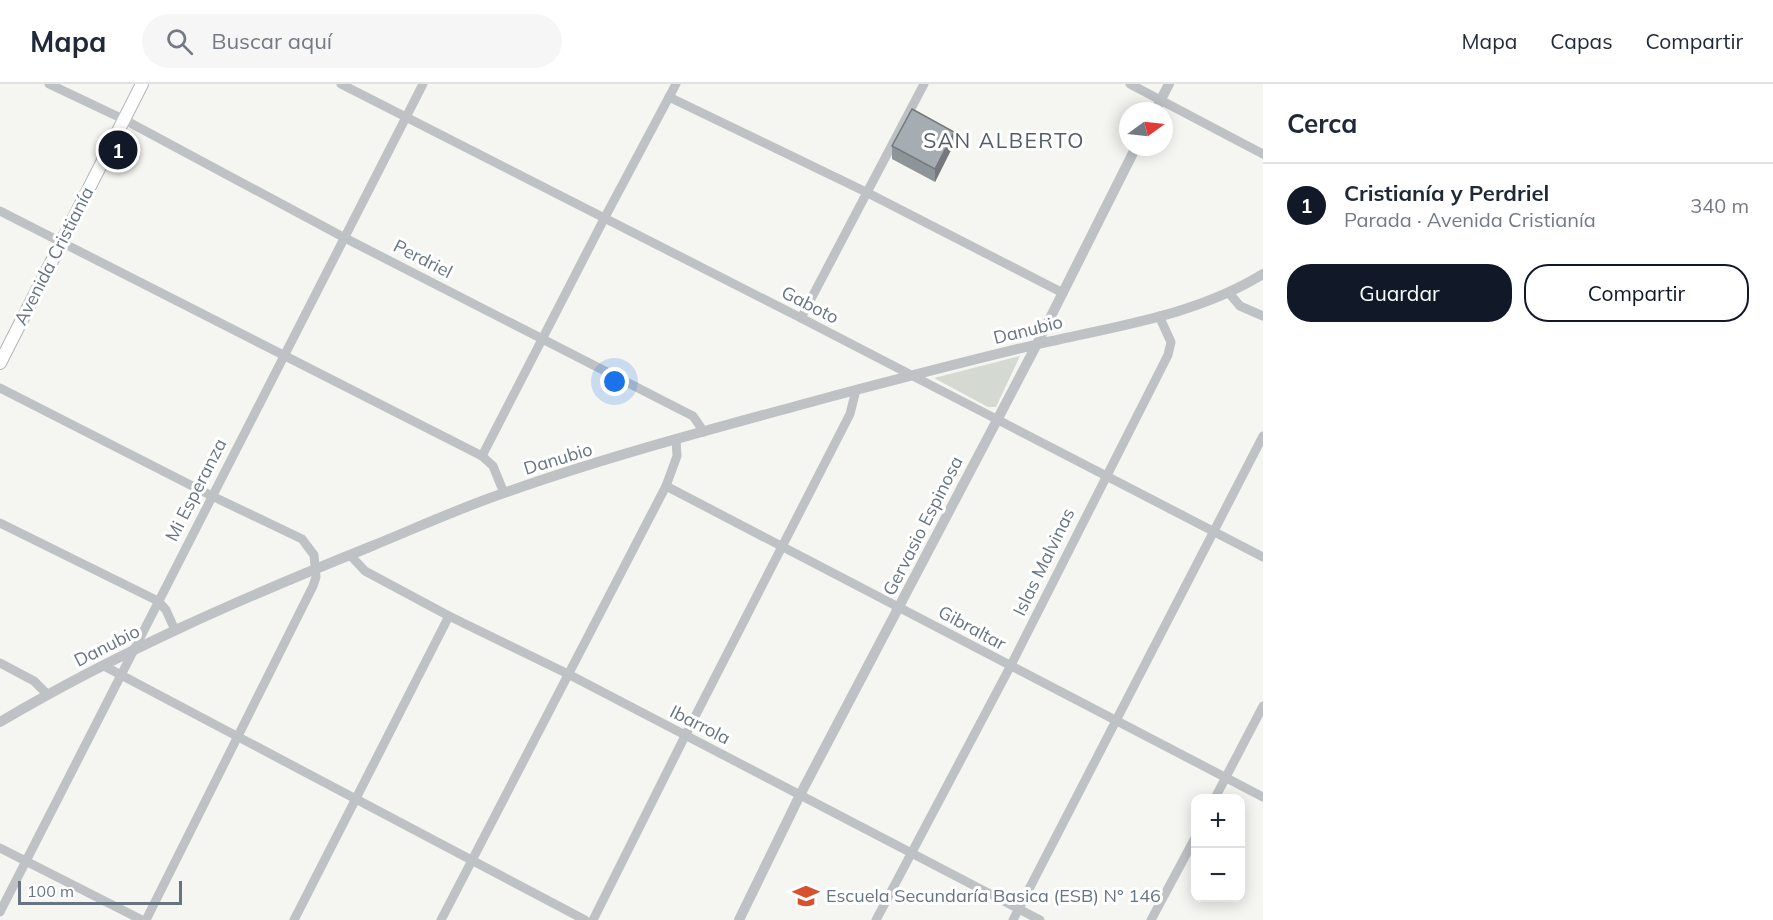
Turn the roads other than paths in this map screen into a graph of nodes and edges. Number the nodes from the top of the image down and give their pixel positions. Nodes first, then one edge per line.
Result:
1 (50, 84) edge
2 (142, 84) edge
3 (341, 84) edge
4 (423, 84) edge
5 (676, 84) edge
6 (924, 84) edge
7 (1130, 84) edge
8 (1169, 84) edge
9 (669, 97) junction
10 (1160, 99) junction
11 (1159, 102) edge
12 (406, 117) junction
13 (123, 119) junction
14 (1263, 154) edge
15 (1131, 156) edge
16 (866, 192) junction
17 (0, 211) edge
18 (604, 219) junction
19 (345, 238) junction
20 (61, 242) junction
21 (1263, 274) edge
22 (1063, 292) junction
23 (1229, 293) junction
24 (1159, 316) junction
25 (1263, 316) edge
26 (801, 318) junction
27 (543, 338) junction
28 (1037, 344) junction
29 (284, 354) junction
30 (0, 363) edge
31 (910, 376) junction
32 (0, 388) edge
33 (856, 390) junction
34 (996, 419) junction
35 (704, 432) junction
36 (1263, 436) edge
37 (676, 439) junction
38 (482, 456) junction
39 (1105, 476) junction
40 (666, 486) junction
41 (504, 493) junction
42 (212, 496) junction
43 (0, 523) edge
44 (1214, 533) junction
45 (782, 548) junction
46 (350, 555) junction
47 (1263, 557) edge
48 (316, 568) junction
49 (158, 601) junction
50 (900, 608) junction
51 (449, 616) junction
52 (175, 630) junction
53 (134, 651) junction
54 (0, 663) edge
55 (104, 666) junction
56 (1010, 667) junction
57 (567, 674) junction
58 (122, 676) junction
59 (47, 694) junction
60 (1263, 705) edge
61 (1115, 720) junction
62 (0, 722) edge
63 (238, 736) junction
64 (685, 736) junction
65 (1226, 778) junction
66 (1217, 794) edge
67 (800, 795) junction
68 (1263, 797) edge
69 (357, 799) junction
70 (1191, 845) edge
71 (0, 848) edge
72 (911, 853) junction
73 (472, 859) junction
74 (27, 861) junction
75 (1019, 909) junction
76 (0, 912) edge
77 (144, 920) edge
78 (294, 920) edge
79 (441, 920) edge
80 (585, 920) edge
81 (593, 920) edge
82 (739, 920) edge
83 (876, 920) edge
84 (1013, 920) edge
85 (1040, 920) edge
86 (1151, 920) edge

1 - 13 street, Perdriel
2 - 13 main road, Avenida Cristianía
3 - 12 street, Gaboto
4 - 12 street, Mi Esperanza
5 - 9 street
6 - 16 street
7 - 10 street
8 - 10 street
9 - 16 street
9 - 18 street
10 - 11 street
10 - 14 street
12 - 18 street, Gaboto
12 - 19 street, Mi Esperanza
13 - 19 street, Perdriel
13 - 20 main road, Avenida Cristianía
15 - 22 street, Gervasio Espinosa
16 - 22 street
16 - 26 street
17 - 20 street
18 - 26 street, Gaboto
18 - 27 street
19 - 27 street, Perdriel
19 - 29 street, Mi Esperanza
20 - 29 street
20 - 30 main road, Avenida Cristianía
21 - 23 street
22 - 28 street, Gervasio Espinosa
23 - 24 street
23 - 25 street
24 - 28 street, Danubio
24 - 39 street, Islas Malvinas
26 - 31 street, Gaboto
27 - 35 street, Perdriel
27 - 38 street
28 - 31 street, Danubio
28 - 34 street, Gervasio Espinosa
29 - 38 street
29 - 42 street, Mi Esperanza
31 - 33 street, Danubio
31 - 34 street, Gaboto
32 - 42 street
33 - 35 street, Danubio
33 - 45 street
34 - 39 street, Gaboto
34 - 50 street, Gervasio Espinosa
35 - 37 street, Danubio
36 - 44 street
37 - 40 street
37 - 41 street, Danubio
38 - 41 street
39 - 44 street, Gaboto
39 - 56 street, Islas Malvinas
40 - 45 street, Gibraltar
40 - 57 street
41 - 46 street, Danubio
42 - 48 street
42 - 49 street, Mi Esperanza
43 - 49 street
44 - 47 street, Gaboto
44 - 61 street
45 - 50 street, Gibraltar
45 - 64 street
46 - 48 street, Danubio
46 - 51 street, Ibarrola
48 - 52 street, Danubio
48 - 63 street
49 - 52 street
49 - 53 street, Mi Esperanza
50 - 56 street, Gibraltar
50 - 67 street, Gervasio Espinosa
51 - 57 street, Ibarrola
51 - 69 street
52 - 53 street, Danubio
53 - 55 street, Danubio
53 - 58 street, Mi Esperanza
54 - 59 street
55 - 58 street
55 - 59 street, Danubio
56 - 61 street, Gibraltar
56 - 72 street, Islas Malvinas
57 - 64 street, Ibarrola
57 - 73 street
58 - 63 street
58 - 74 street, Mi Esperanza
59 - 62 street, Danubio
60 - 65 street
61 - 65 street, Gibraltar
61 - 75 street
63 - 69 street
63 - 77 street
64 - 67 street, Ibarrola
64 - 81 street
65 - 66 street
65 - 68 street, Gibraltar
67 - 72 street, Ibarrola
67 - 82 street, Gervasio Espinosa
69 - 73 street
69 - 78 street
70 - 86 street
71 - 74 street
72 - 75 street, Ibarrola
72 - 83 street, Islas Malvinas
73 - 79 street
73 - 80 street
74 - 76 street, Mi Esperanza
74 - 77 street
75 - 84 street
75 - 85 street, Ibarrola

